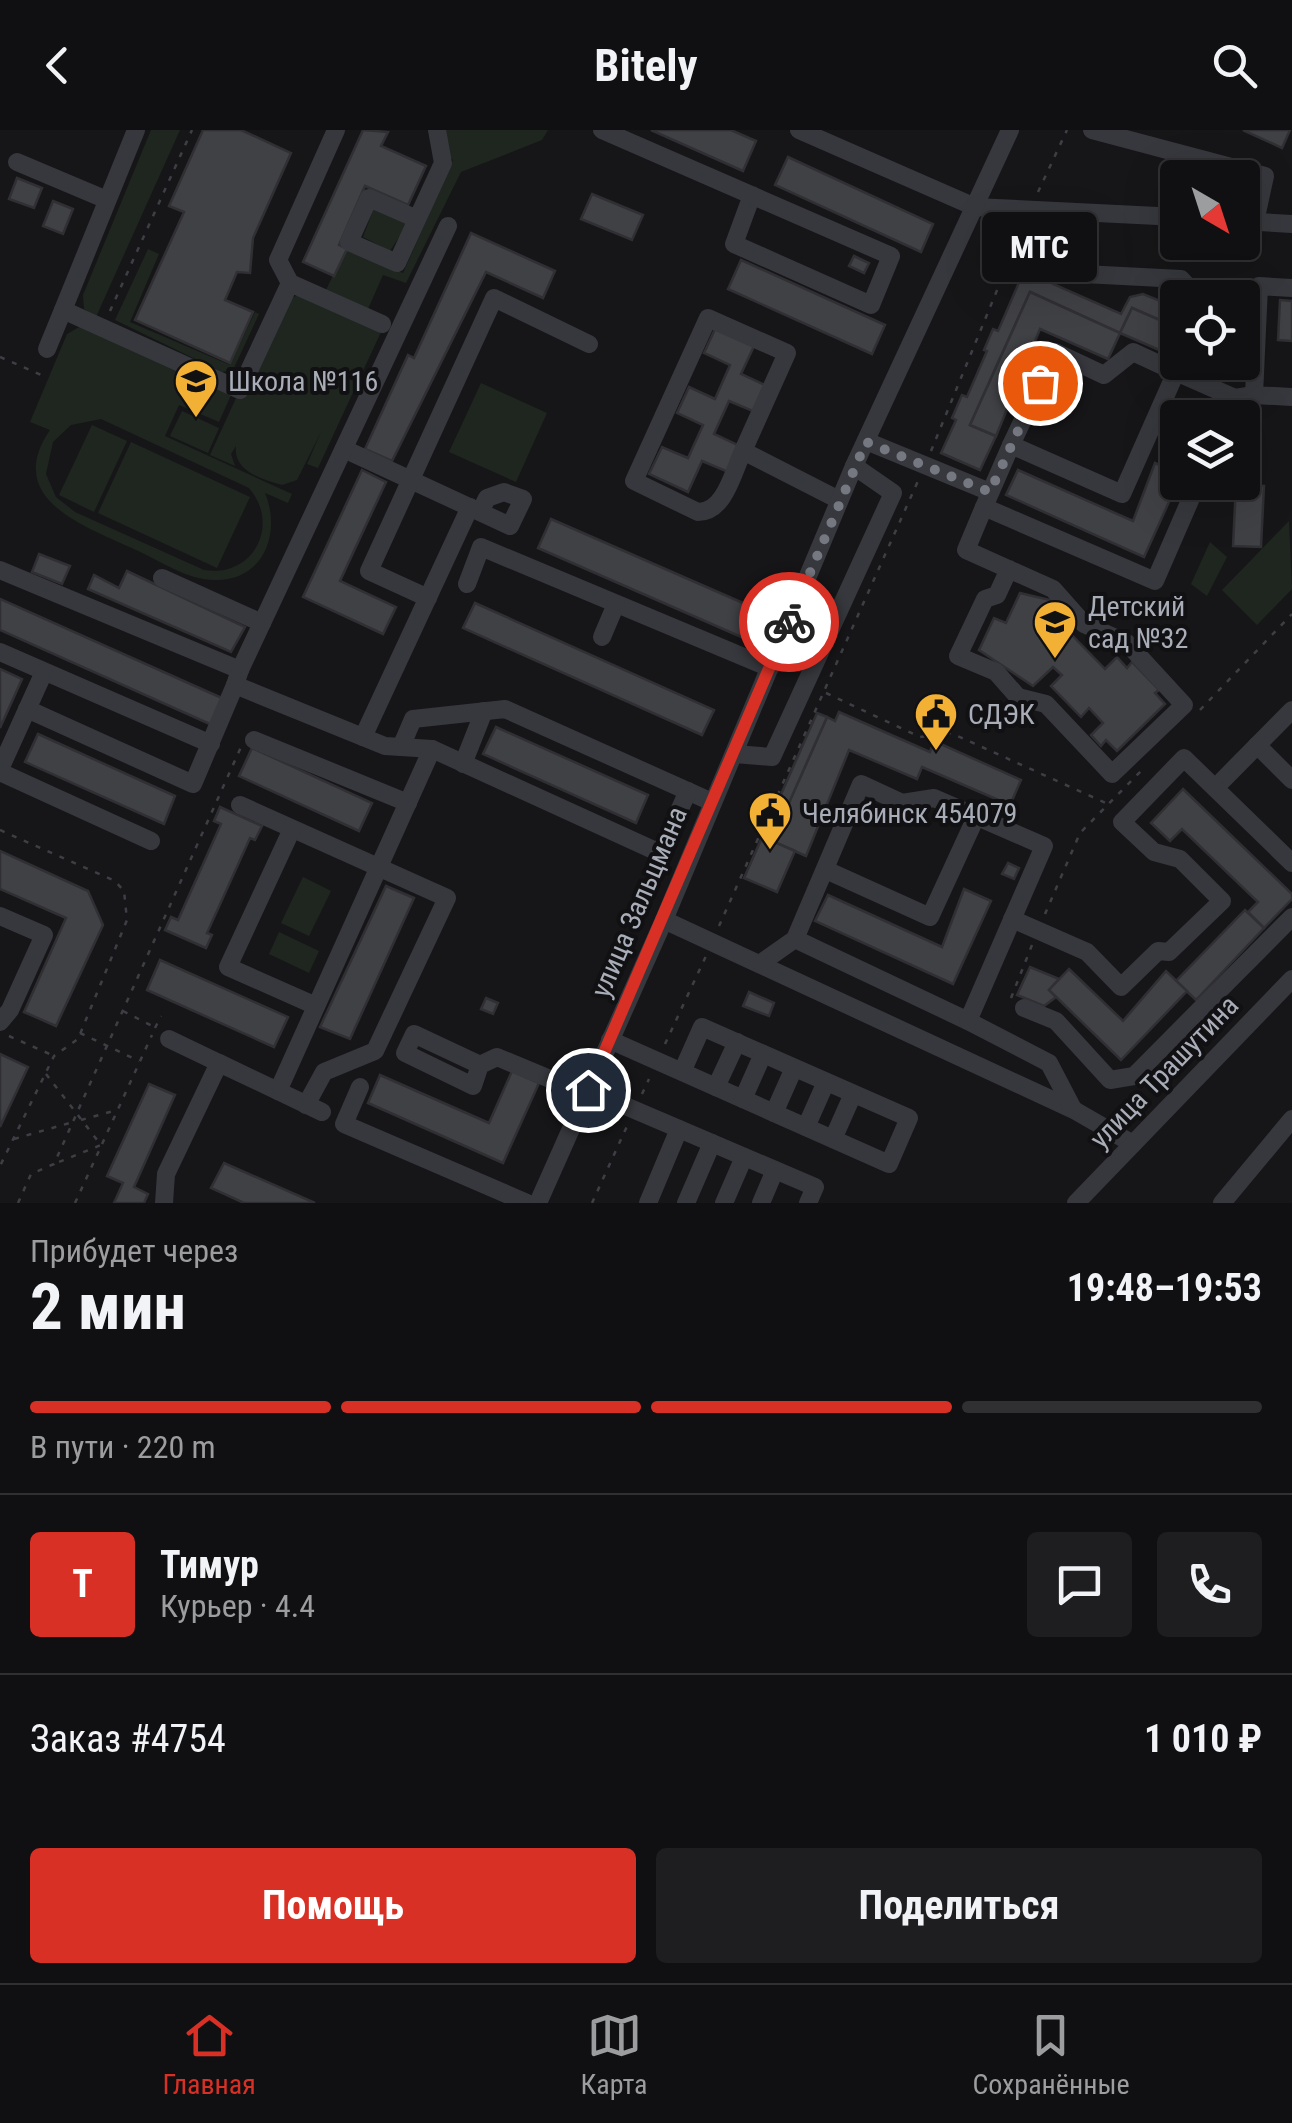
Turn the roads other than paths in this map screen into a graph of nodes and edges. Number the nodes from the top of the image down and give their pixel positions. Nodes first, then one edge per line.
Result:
1 (136, 130) edge
2 (336, 130) edge
3 (437, 130) edge
4 (602, 130) edge
5 (798, 130) edge
6 (1010, 130) edge
7 (1092, 130) edge
8 (1205, 160) edge
9 (17, 162) dead end
10 (752, 195) junction
11 (107, 200) junction
12 (975, 207) junction
13 (1160, 216) edge
14 (417, 219) dead end
15 (1260, 223) edge
16 (1292, 224) edge
17 (448, 226) dead end
18 (1064, 273) dead end
19 (1183, 280) edge
20 (290, 283) junction
21 (1260, 286) edge
22 (1292, 288) edge
23 (63, 310) junction
24 (382, 324) dead end
25 (589, 344) dead end
26 (46, 349) dead end
27 (1160, 364) edge
28 (1172, 380) edge
29 (1194, 380) edge
30 (1254, 380) edge
31 (1254, 395) junction
32 (1292, 397) edge
33 (1235, 398) joint
34 (866, 442) junction
35 (1011, 445) junction
36 (344, 449) junction
37 (743, 451) junction
38 (854, 466) junction
39 (412, 480) junction
40 (839, 500) junction
41 (987, 500) junction
42 (1190, 500) edge
43 (1009, 569) junction
44 (0, 570) edge
45 (162, 578) dead end
46 (467, 584) dead end
47 (428, 598) junction
48 (616, 604) junction
49 (262, 623) junction
50 (602, 638) dead end
51 (0, 652) edge
52 (770, 668) junction
53 (44, 672) junction
54 (238, 678) junction
55 (27, 709) junction
56 (1292, 710) edge
57 (484, 711) junction
58 (364, 737) junction
59 (254, 740) road end
60 (211, 744) junction
61 (1257, 745) junction
62 (401, 747) junction
63 (432, 750) junction
64 (735, 754) junction
65 (463, 764) junction
66 (0, 770) edge
67 (1292, 780) edge
68 (1215, 788) junction
69 (688, 791) junction
70 (712, 802) junction
71 (408, 803) junction
72 (240, 805) dead end
73 (976, 817) junction
74 (292, 829) junction
75 (151, 842) dead end
76 (1292, 864) edge
77 (378, 869) junction
78 (826, 870) junction
79 (0, 916) edge
80 (1292, 917) edge
81 (1012, 919) junction
82 (664, 920) junction
83 (795, 940) junction
84 (762, 963) junction
85 (1292, 979) edge
86 (316, 1006) junction
87 (1024, 1008) dead end
88 (968, 1021) junction
89 (0, 1022) edge
90 (162, 1034) road end
91 (610, 1040) junction
92 (736, 1042) junction
93 (763, 1054) junction
94 (219, 1063) junction
95 (480, 1066) dead end
96 (794, 1068) junction
97 (682, 1072) junction
98 (826, 1082) junction
99 (360, 1087) dead end
100 (716, 1087) junction
101 (278, 1091) junction
102 (587, 1092) junction
103 (853, 1094) junction
104 (743, 1099) junction
105 (1074, 1110) junction
106 (774, 1113) junction
107 (1292, 1119) edge
108 (806, 1127) junction
109 (679, 1129) junction
110 (833, 1139) junction
111 (712, 1143) junction
112 (1133, 1144) junction
113 (744, 1157) junction
114 (775, 1170) junction
115 (477, 1194) edge
116 (164, 1203) edge
117 (527, 1203) edge
118 (538, 1203) edge
119 (648, 1203) edge
120 (686, 1203) edge
121 (724, 1203) edge
122 (761, 1203) edge
123 (808, 1203) edge
124 (1076, 1203) edge
125 (1222, 1203) edge

1 - 11 street
2 - 20 street
3 - 14 street
4 - 10 street
5 - 12 street
6 - 12 street, улица Зальцмана
7 - 8 street
9 - 11 street
10 - 10 street
11 - 23 street
12 - 13 street
12 - 34 street, улица Зальцмана
15 - 16 street
17 - 36 street
18 - 19 street
20 - 23 street
20 - 24 street
21 - 22 street
23 - 26 street
25 - 39 street
27 - 35 street
28 - 35 street
29 - 33 street
30 - 31 street
31 - 32 street
31 - 33 street
34 - 38 street, улица Зальцмана
34 - 41 street
35 - 41 street
36 - 39 street
36 - 49 street
37 - 37 street
37 - 40 street
38 - 40 street, улица Зальцмана
38 - 64 street
39 - 47 street
39 - 47 street
40 - 52 street, улица Зальцмана
41 - 42 street
41 - 43 street
43 - 43 street
44 - 54 street
45 - 49 street
46 - 48 street
47 - 58 street
48 - 50 street
48 - 52 street
49 - 54 street
51 - 53 street
52 - 64 street, улица Зальцмана
53 - 55 street
53 - 60 street
54 - 58 street
54 - 60 street
55 - 60 street
55 - 66 street
56 - 61 street
57 - 62 street
57 - 65 street
57 - 69 street
58 - 62 street
59 - 71 street
61 - 67 street
61 - 68 street
62 - 63 street
63 - 65 street
63 - 71 street
64 - 70 street, улица Зальцмана
65 - 69 street
66 - 75 street
68 - 76 street
68 - 81 street
69 - 70 street
70 - 82 street, улица Зальцмана
71 - 77 street
72 - 74 street
73 - 78 street
73 - 78 street
73 - 81 street
74 - 77 street
74 - 86 street
77 - 86 street
77 - 101 street
78 - 83 street
79 - 89 street
80 - 87 street
81 - 88 street
82 - 84 street
82 - 91 street, улица Зальцмана
83 - 84 street
83 - 88 street
84 - 105 street
85 - 112 street, улица Трашутина
86 - 101 street
88 - 105 street
90 - 94 street
91 - 97 street
91 - 102 street, улица Зальцмана
92 - 93 street
92 - 97 street
92 - 100 street
93 - 96 street
93 - 104 street
94 - 101 street
94 - 116 street
95 - 102 street
96 - 98 street
96 - 106 street
97 - 100 street
98 - 103 street
98 - 108 street
99 - 115 street
100 - 104 street
102 - 109 street
102 - 118 street, улица Зальцмана
103 - 110 street
103 - 110 street
104 - 106 street
105 - 112 street
106 - 108 street
107 - 125 street
108 - 110 street
109 - 111 street
109 - 119 street
111 - 113 street
111 - 120 street
112 - 124 street, улица Трашутина
113 - 114 street
113 - 121 street
114 - 122 street
114 - 123 street
115 - 117 street

